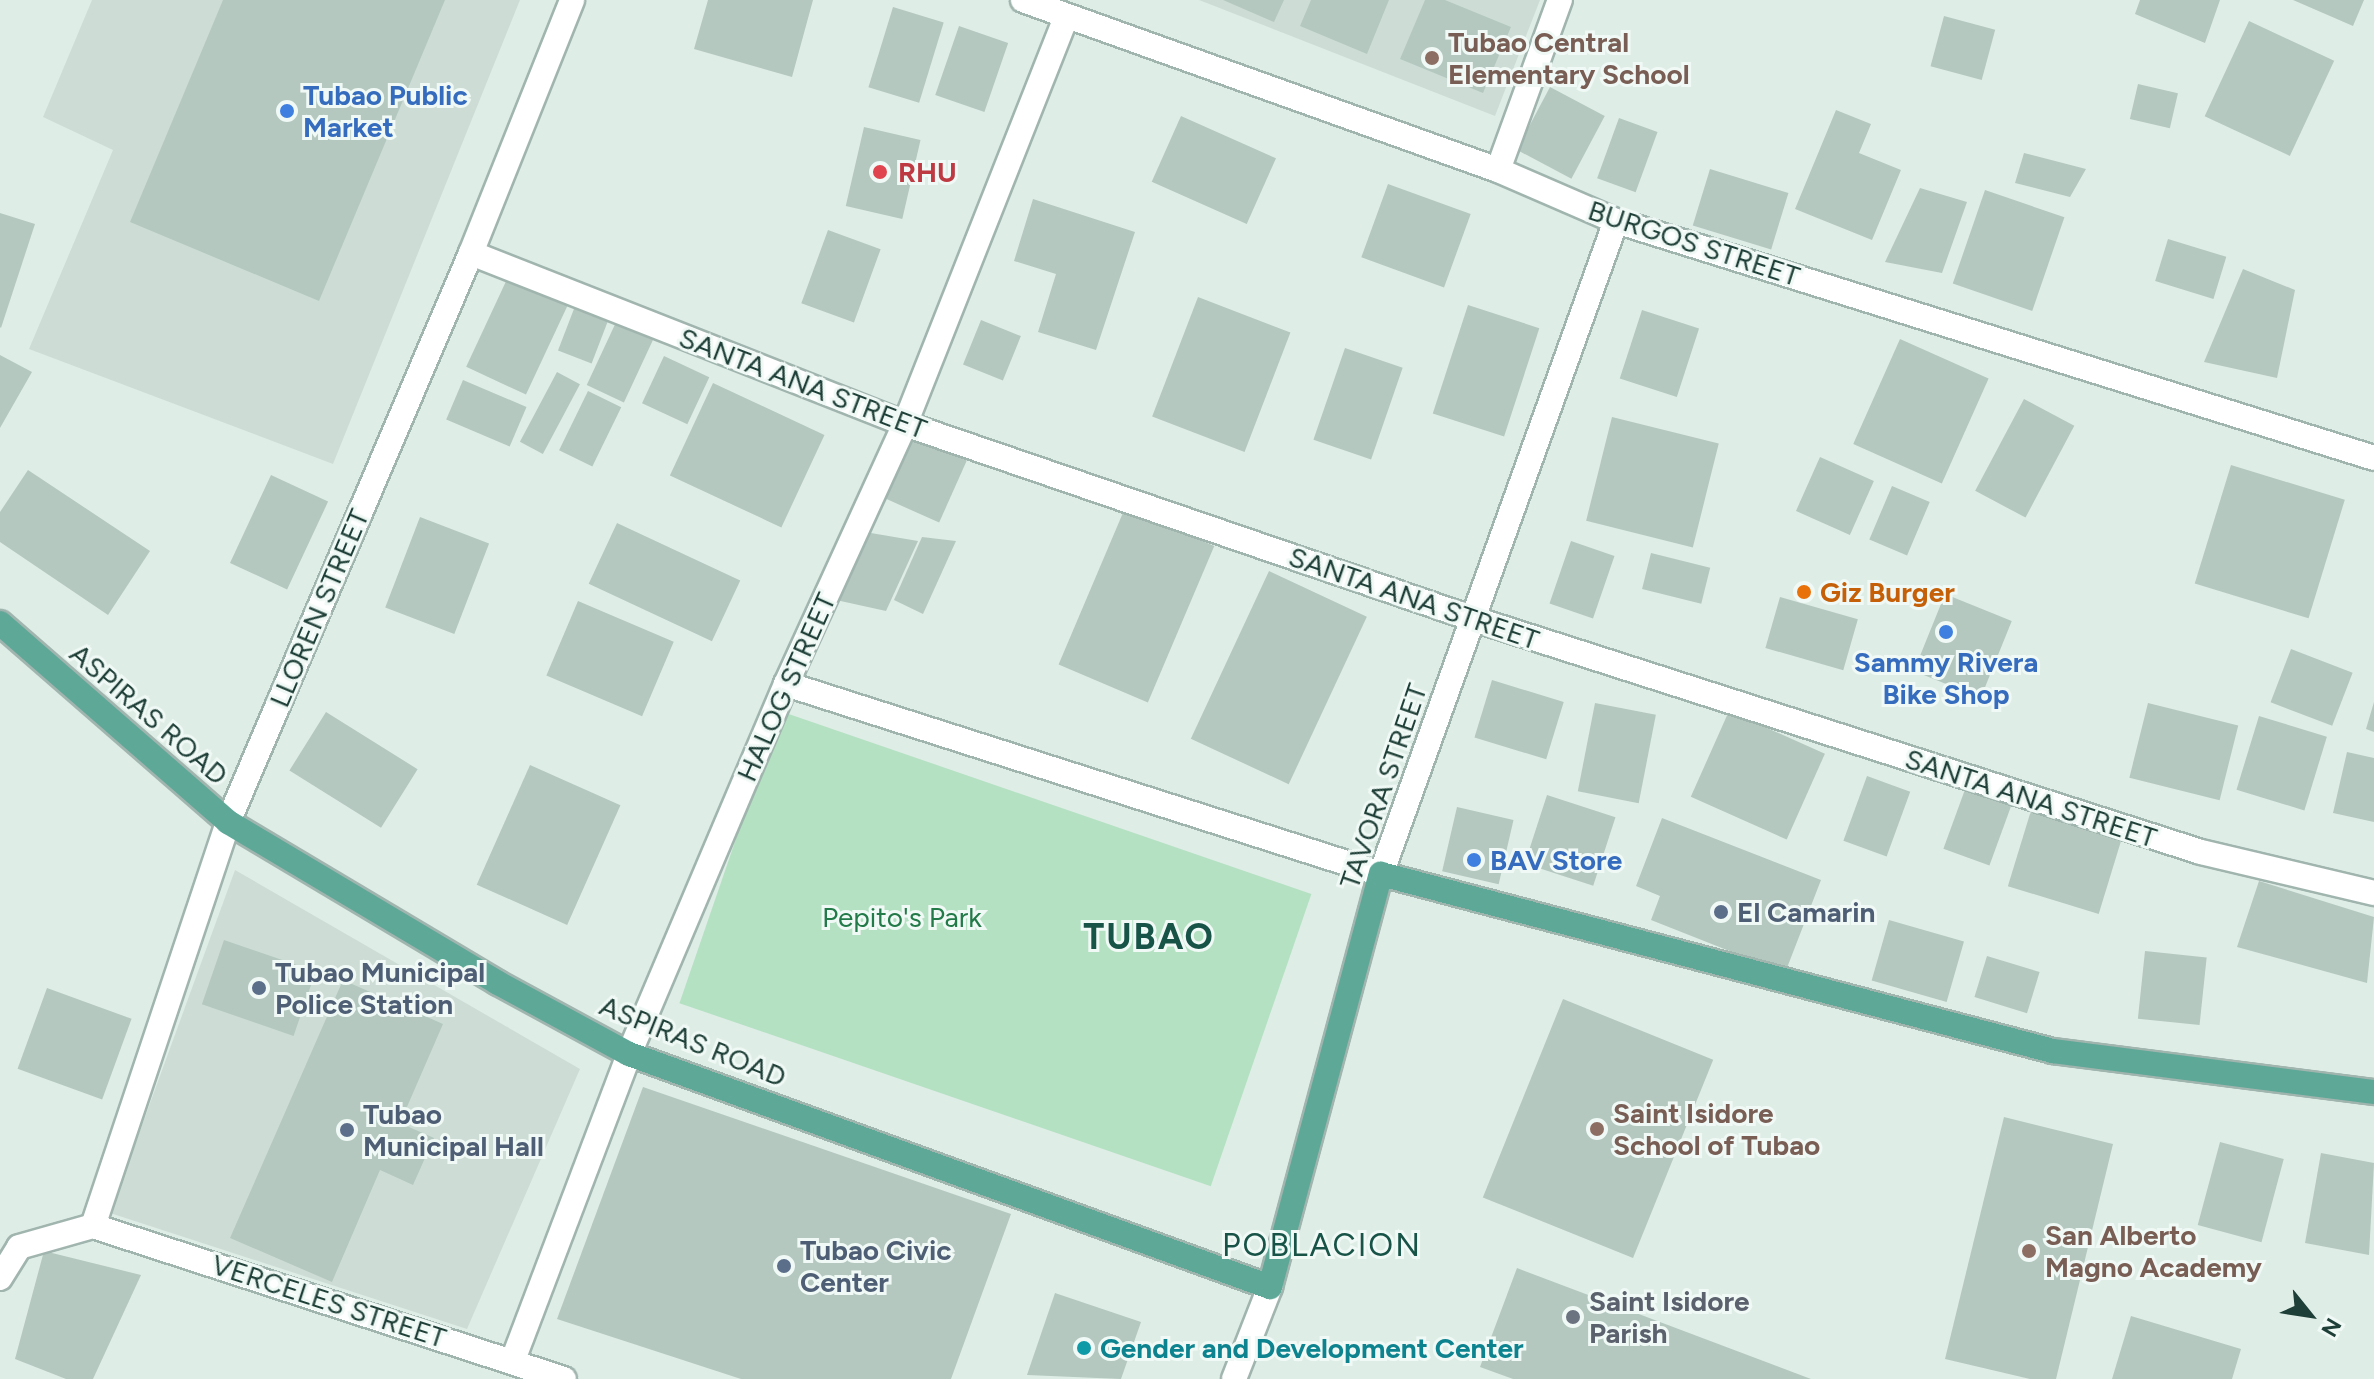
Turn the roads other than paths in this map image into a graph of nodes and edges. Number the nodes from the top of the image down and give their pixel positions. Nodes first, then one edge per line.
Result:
1 (572, 0) edge
2 (1023, 0) edge
3 (1560, 0) edge
4 (1066, 17) junction
5 (1498, 170) junction
6 (1616, 221) junction
7 (471, 253) junction
8 (905, 424) junction
9 (2374, 458) edge
10 (1474, 619) junction
11 (0, 623) edge
12 (786, 684) junction
13 (228, 822) junction
14 (1381, 874) junction
15 (2374, 893) edge
16 (629, 1054) junction
17 (2374, 1092) edge
18 (93, 1226) junction
19 (0, 1278) edge
20 (1270, 1287) junction
21 (513, 1360) junction
22 (564, 1379) edge
23 (1234, 1379) edge

1 - 7 street, LLOREN STREET
2 - 4 street, BURGOS STREET
3 - 5 street
4 - 5 street, BURGOS STREET
4 - 8 street, HALOG STREET
5 - 6 street, BURGOS STREET
6 - 9 street, BURGOS STREET
6 - 10 street, TAVORA STREET
7 - 8 street, SANTA ANA STREET
7 - 13 street, LLOREN STREET
8 - 10 street, SANTA ANA STREET
8 - 12 street, HALOG STREET
10 - 14 street, TAVORA STREET
10 - 15 street, SANTA ANA STREET
11 - 13 main road, ASPIRAS ROAD
12 - 14 street
12 - 16 street, HALOG STREET
13 - 16 main road, ASPIRAS ROAD
13 - 18 street, LLOREN STREET
14 - 17 main road
14 - 20 main road, TAVORA STREET
16 - 20 main road, ASPIRAS ROAD
16 - 21 street, HALOG STREET
18 - 19 street
18 - 21 street, VERCELES STREET
20 - 23 street, TAVORA STREET
21 - 22 street, VERCELES STREET

